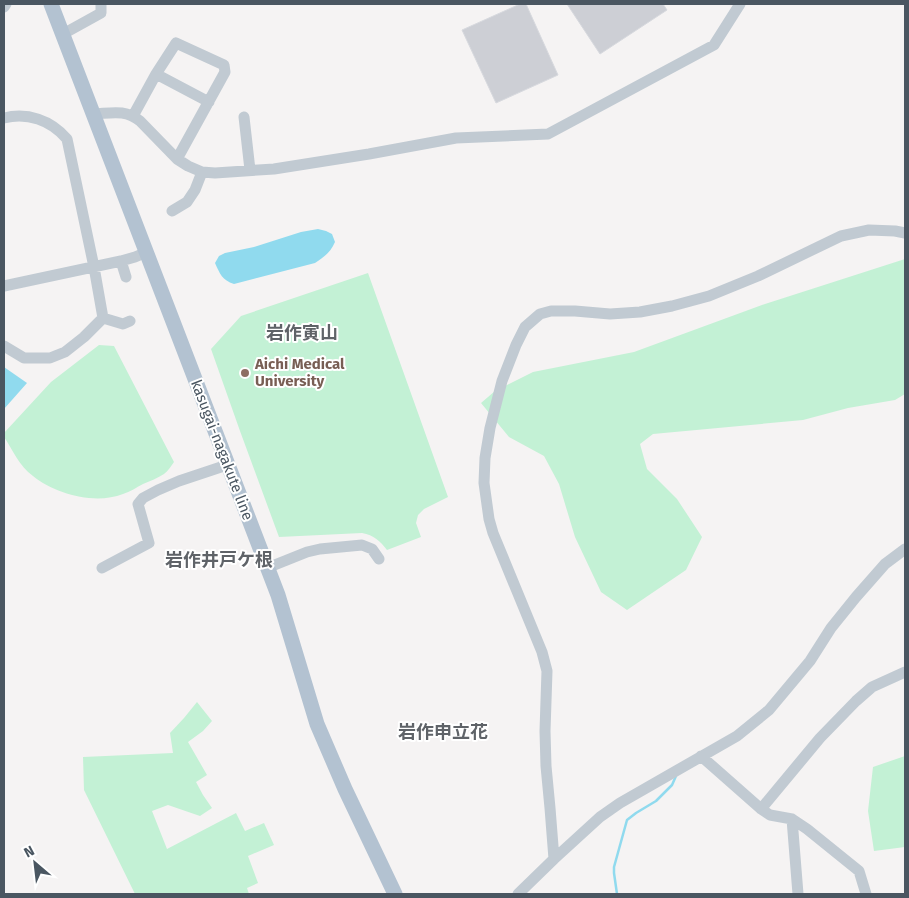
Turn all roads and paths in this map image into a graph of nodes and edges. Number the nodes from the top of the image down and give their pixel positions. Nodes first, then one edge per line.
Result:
1 (6, 4) edge
2 (51, 4) edge
3 (101, 4) edge
4 (740, 4) edge
5 (4, 7) edge
6 (63, 34) junction
7 (156, 74) junction
8 (209, 102) junction
9 (94, 114) junction
10 (134, 116) junction
11 (4, 118) edge
12 (244, 118) dead end
13 (177, 159) junction
14 (250, 170) junction
15 (202, 172) junction
16 (172, 211) dead end
17 (905, 233) edge
18 (146, 252) junction
19 (121, 261) junction
20 (94, 267) junction
21 (126, 277) dead end
22 (4, 286) edge
23 (103, 318) junction
24 (130, 321) dead end
25 (4, 346) edge
26 (228, 465) junction
27 (905, 549) edge
28 (379, 559) dead end
29 (102, 568) dead end
30 (268, 568) junction
31 (905, 672) edge
32 (701, 756) junction
33 (762, 810) junction
34 (792, 819) junction
35 (554, 859) junction
36 (395, 894) edge
37 (518, 894) edge
38 (798, 894) edge
39 (866, 894) edge

1 - 5 street
2 - 6 main road, kasugai-nagakute line
3 - 6 street
4 - 14 street
6 - 9 main road, kasugai-nagakute line
7 - 8 street
7 - 8 street
7 - 10 street
8 - 13 street
9 - 10 street
9 - 18 main road, kasugai-nagakute line
10 - 13 street
11 - 20 street
12 - 14 street
13 - 15 street
14 - 15 street
15 - 16 street
17 - 35 street
18 - 19 street
18 - 26 main road, kasugai-nagakute line
19 - 20 street
19 - 21 street
20 - 22 street
20 - 23 street
23 - 24 street
23 - 25 street
26 - 29 street
26 - 30 main road, kasugai-nagakute line
27 - 32 street
28 - 30 street
30 - 36 main road, kasugai-nagakute line
31 - 33 street
32 - 33 street
32 - 35 street
33 - 34 street
34 - 38 street
34 - 39 street
35 - 37 street

